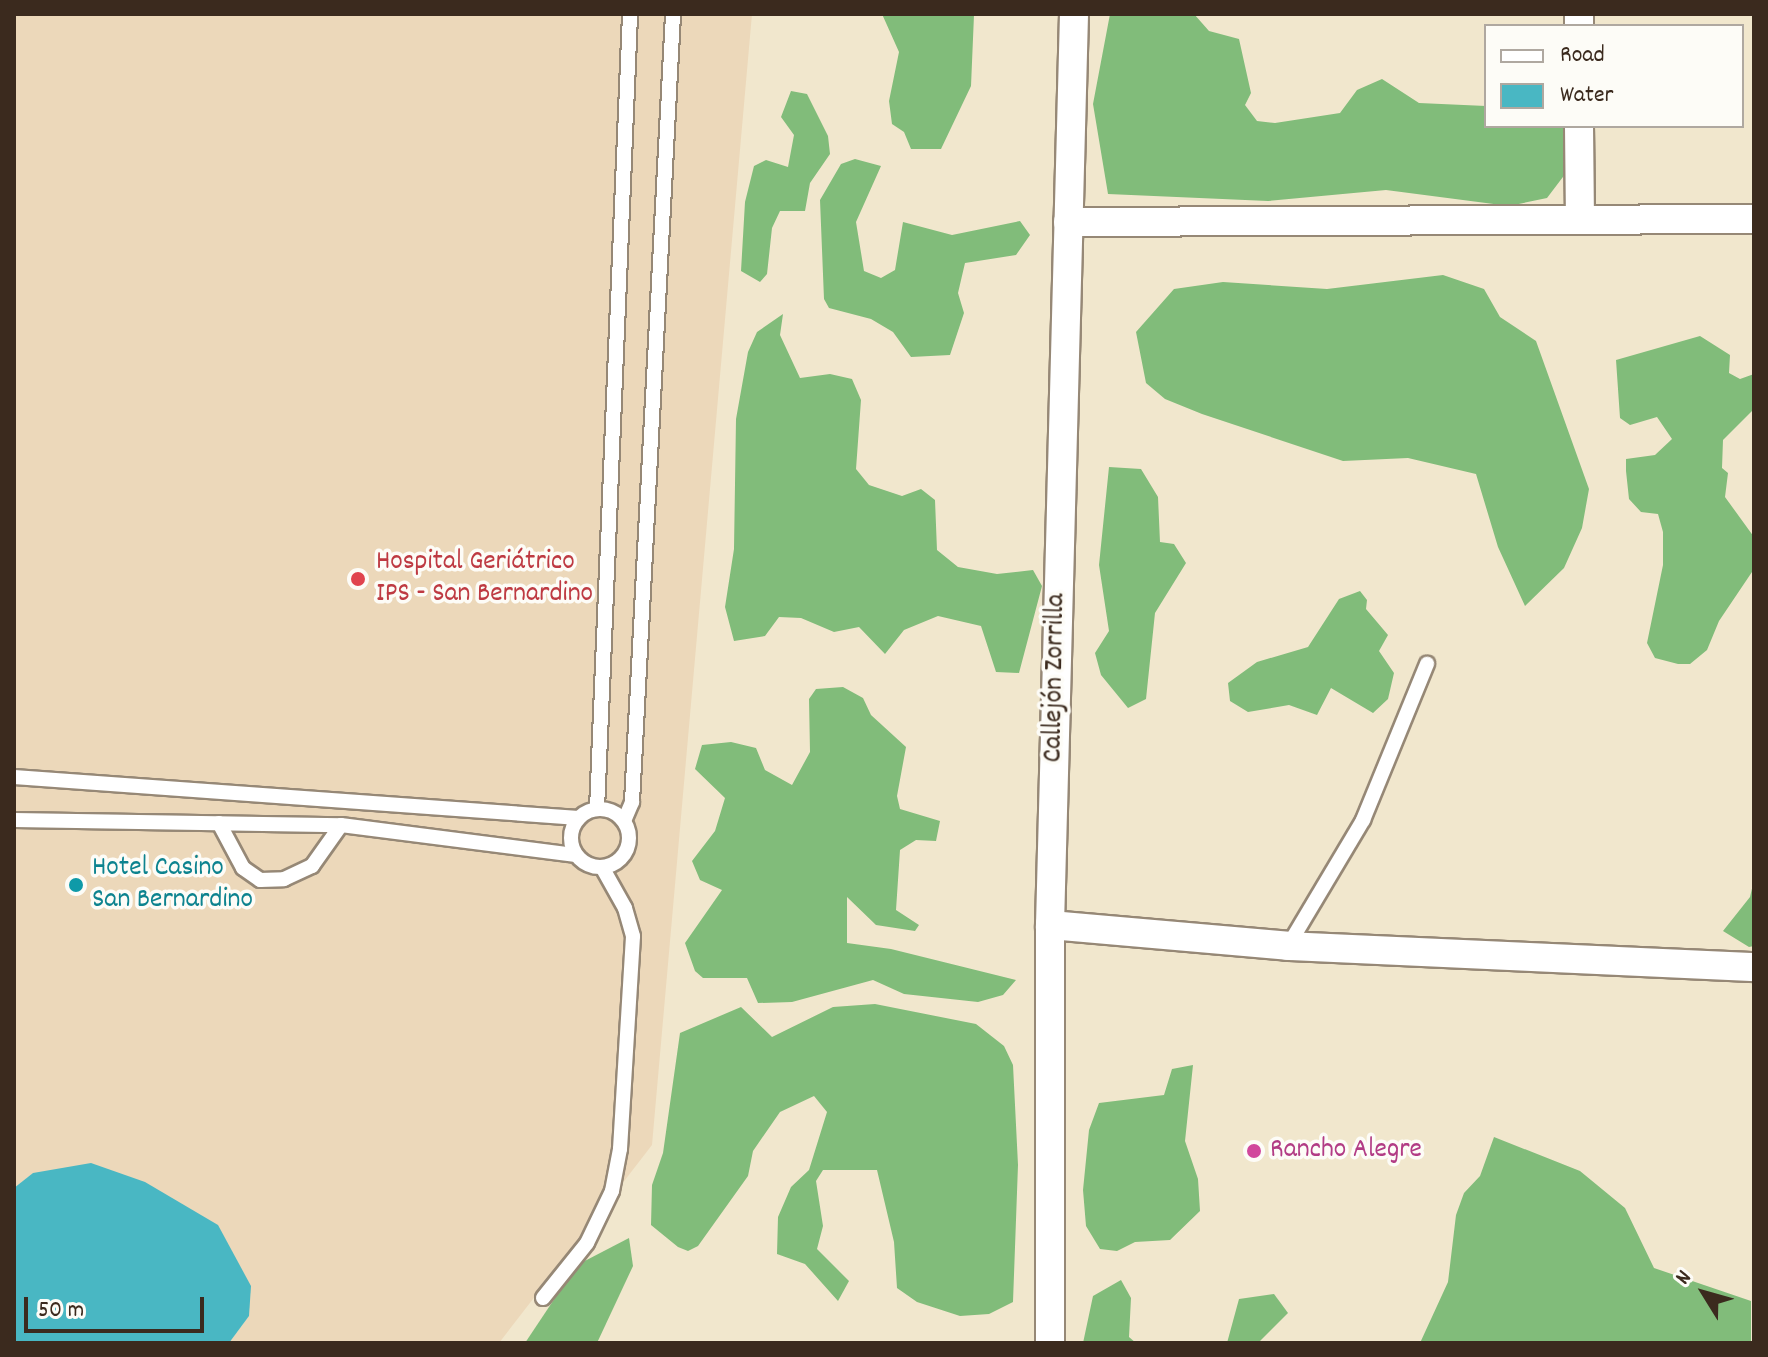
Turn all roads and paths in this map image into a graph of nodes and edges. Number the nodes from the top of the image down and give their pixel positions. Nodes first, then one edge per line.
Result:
1 (630, 14) edge
2 (673, 14) edge
3 (1074, 14) edge
4 (1579, 128) edge
5 (1754, 219) edge
6 (1580, 220) junction
7 (1068, 222) junction
8 (1427, 664) dead end
9 (14, 777) edge
10 (597, 809) junction
11 (579, 818) junction
12 (14, 820) edge
13 (624, 821) junction
14 (219, 823) junction
15 (341, 825) junction
16 (576, 855) junction
17 (602, 867) junction
18 (1050, 925) junction
19 (1288, 946) junction
20 (1754, 967) edge
21 (543, 1298) dead end
22 (1050, 1343) edge

1 - 10 lane
2 - 13 lane
3 - 7 street, Callejón Zorrilla
4 - 6 street
5 - 6 street
6 - 7 street
7 - 18 street, Callejón Zorrilla
8 - 19 lane
9 - 11 lane
10 - 11 lane
10 - 13 lane
11 - 16 lane
12 - 14 lane
13 - 17 lane
14 - 15 lane
14 - 15 lane
15 - 16 lane
16 - 17 lane
17 - 21 lane
18 - 19 street
18 - 22 street, Callejón Zorrilla
19 - 20 street

